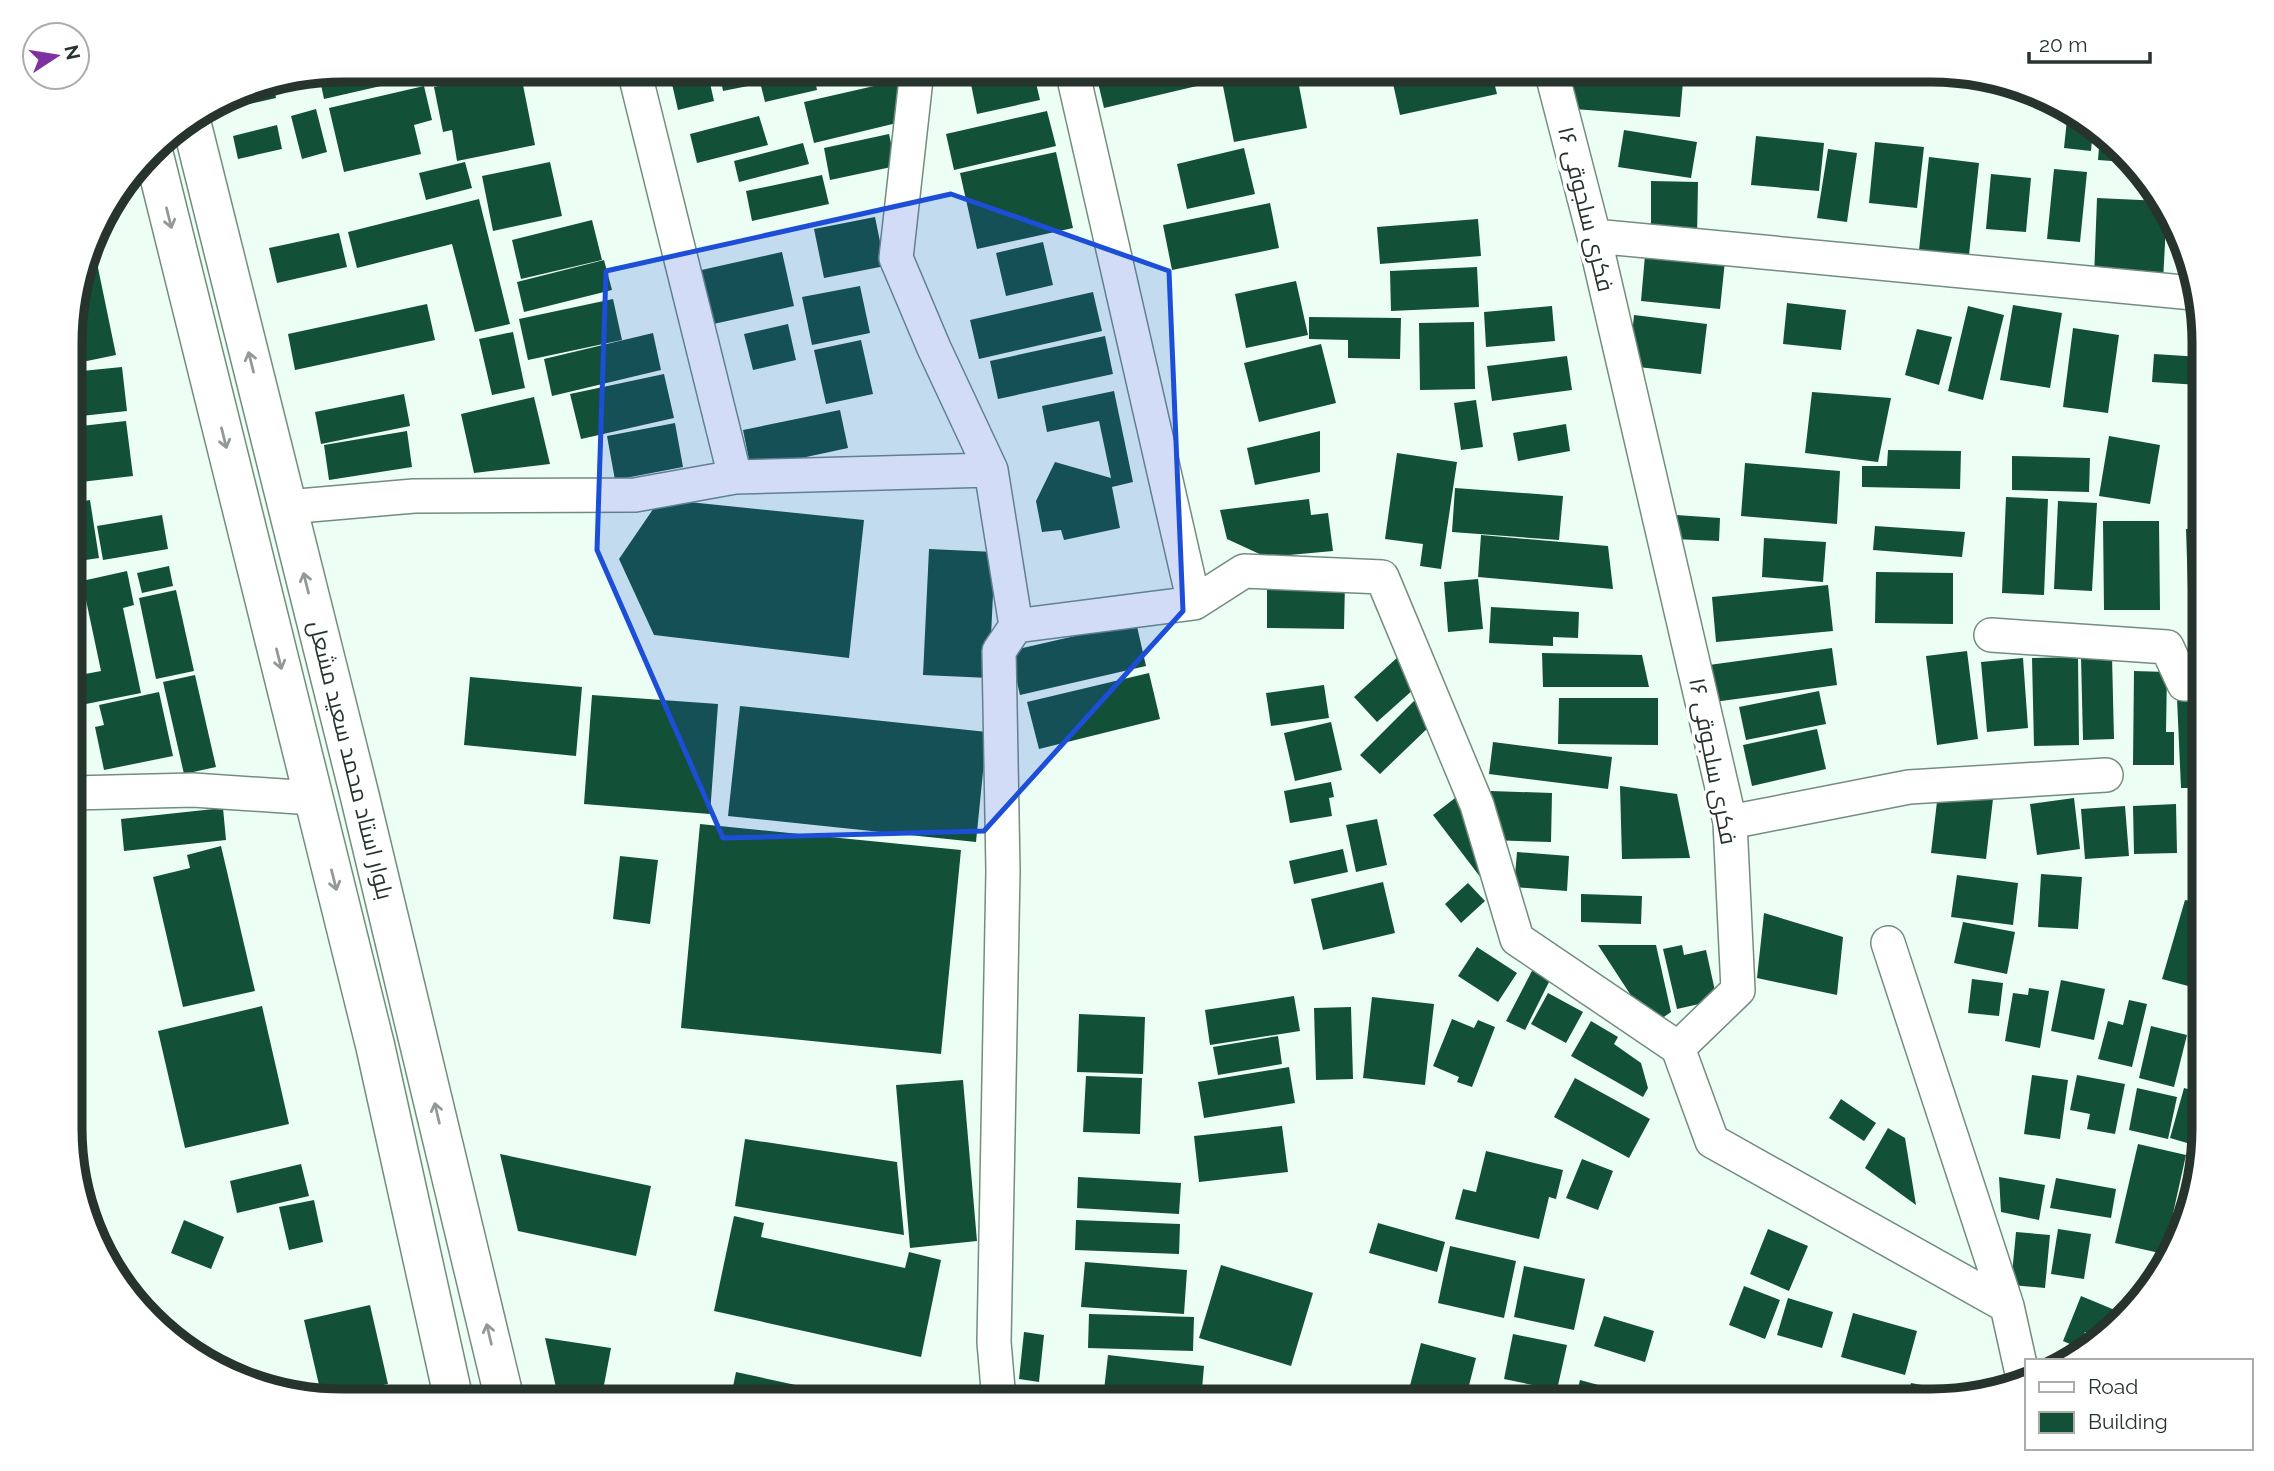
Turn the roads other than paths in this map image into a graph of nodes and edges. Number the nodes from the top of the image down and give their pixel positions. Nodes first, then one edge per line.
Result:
1 (637, 82) edge
2 (916, 82) edge
3 (1075, 82) edge
4 (1554, 82) edge
5 (193, 129) edge
6 (156, 162) edge
7 (1594, 236) junction
8 (2187, 292) edge
9 (992, 470) junction
10 (735, 477) junction
11 (287, 507) junction
12 (1194, 603) junction
13 (1016, 626) junction
14 (1991, 635) dead end
15 (2192, 684) edge
16 (2106, 775) dead end
17 (82, 793) edge
18 (313, 798) junction
19 (1730, 822) junction
20 (1888, 943) dead end
21 (1678, 1048) junction
22 (2007, 1306) junction
23 (2022, 1372) edge
24 (451, 1389) edge
25 (502, 1389) edge
26 (998, 1389) edge

1 - 10 street
2 - 9 street
3 - 12 street
4 - 7 street, فکری سلجوقی ۱۶
11 -> 5 main road, بلوار استاد محمد سعید مشعل
6 -> 18 main road, بلوار استاد محمد سعید مشعل
7 - 8 street
7 - 19 street, فکری سلجوقی ۱۶
9 - 10 street
9 - 13 street
10 - 11 street
25 -> 11 main road, بلوار استاد محمد سعید مشعل
12 - 13 street
12 - 21 street
13 - 26 street
14 - 15 street
16 - 19 street
17 - 18 street
18 -> 24 main road, بلوار استاد محمد سعید مشعل
19 - 21 street, فکری سلجوقی ۱۶
20 - 22 street
21 - 22 street
22 - 23 street

